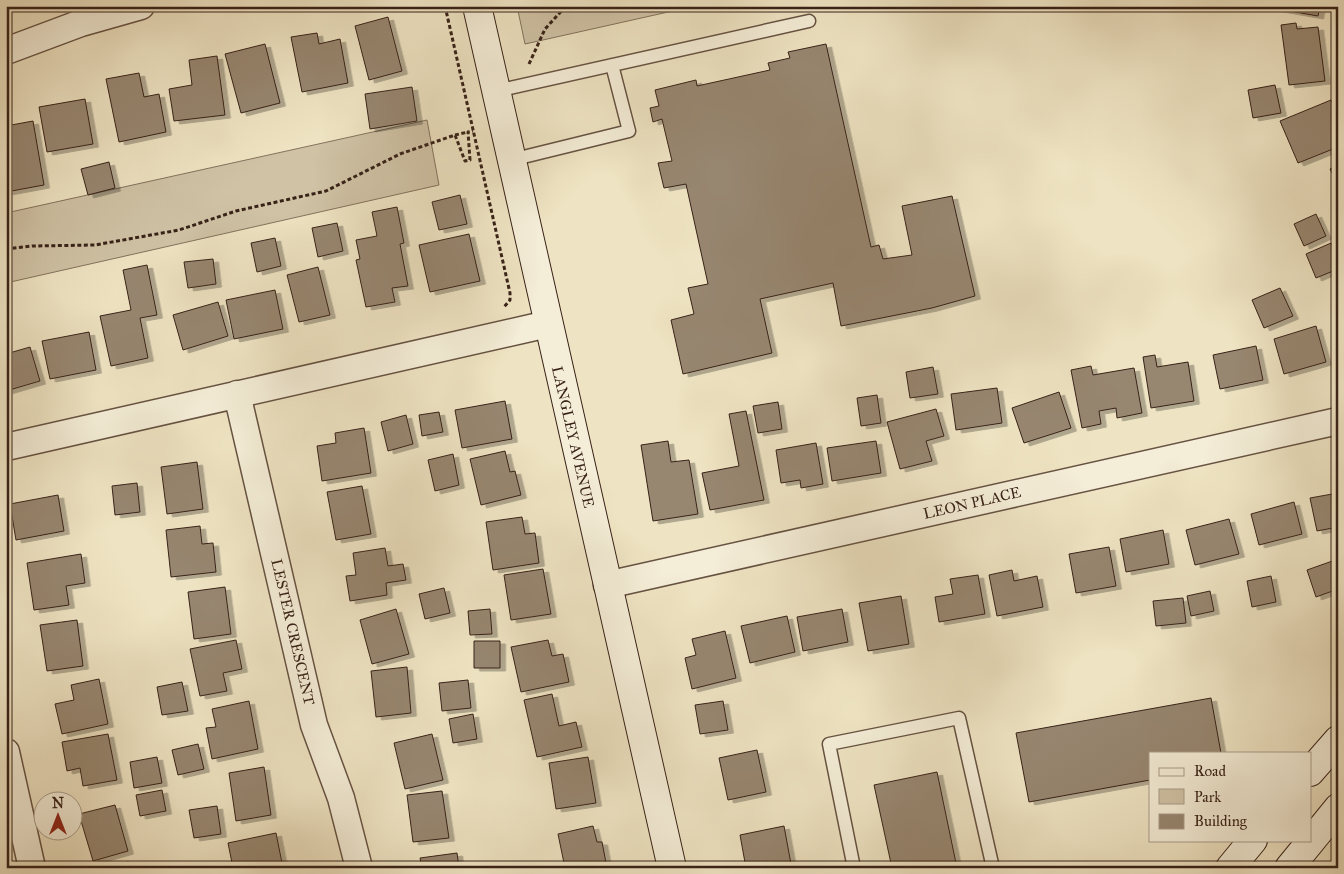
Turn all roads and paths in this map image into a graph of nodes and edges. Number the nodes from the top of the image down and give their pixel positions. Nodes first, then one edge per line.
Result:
1 (142, 6) edge
2 (445, 6) edge
3 (477, 6) edge
4 (566, 6) edge
5 (809, 21) dead end
6 (6, 51) edge
7 (612, 65) junction
8 (527, 70) dead end
9 (496, 91) junction
10 (473, 131) junction
11 (468, 132) junction
12 (455, 135) junction
13 (512, 160) junction
14 (6, 249) edge
15 (496, 309) dead end
16 (548, 324) junction
17 (237, 394) junction
18 (1338, 421) edge
19 (6, 447) edge
20 (607, 585) junction
21 (1338, 740) edge
22 (6, 752) edge
23 (1312, 770) edge
24 (1338, 808) edge
25 (1312, 840) edge
26 (1251, 842) edge
27 (1310, 842) edge
28 (32, 868) edge
29 (359, 868) edge
30 (672, 868) edge
31 (854, 868) edge
32 (993, 868) edge
33 (1230, 868) edge
34 (1289, 868) edge

1 - 6 street
2 - 10 path
3 - 9 street, LANGLEY AVENUE
4 - 8 path
5 - 7 lane
7 - 9 lane
7 - 13 lane
9 - 13 street, LANGLEY AVENUE
10 - 11 path
10 - 15 path
11 - 12 path
11 - 12 path
12 - 14 path
13 - 16 street, LANGLEY AVENUE
16 - 17 street
16 - 20 street, LANGLEY AVENUE
17 - 19 street
17 - 29 street, LESTER CRESCENT
18 - 20 street, LEON PLACE
20 - 30 street, LANGLEY AVENUE
21 - 23 street
22 - 28 street
24 - 25 street
26 - 33 street
27 - 34 street
31 - 32 lane

